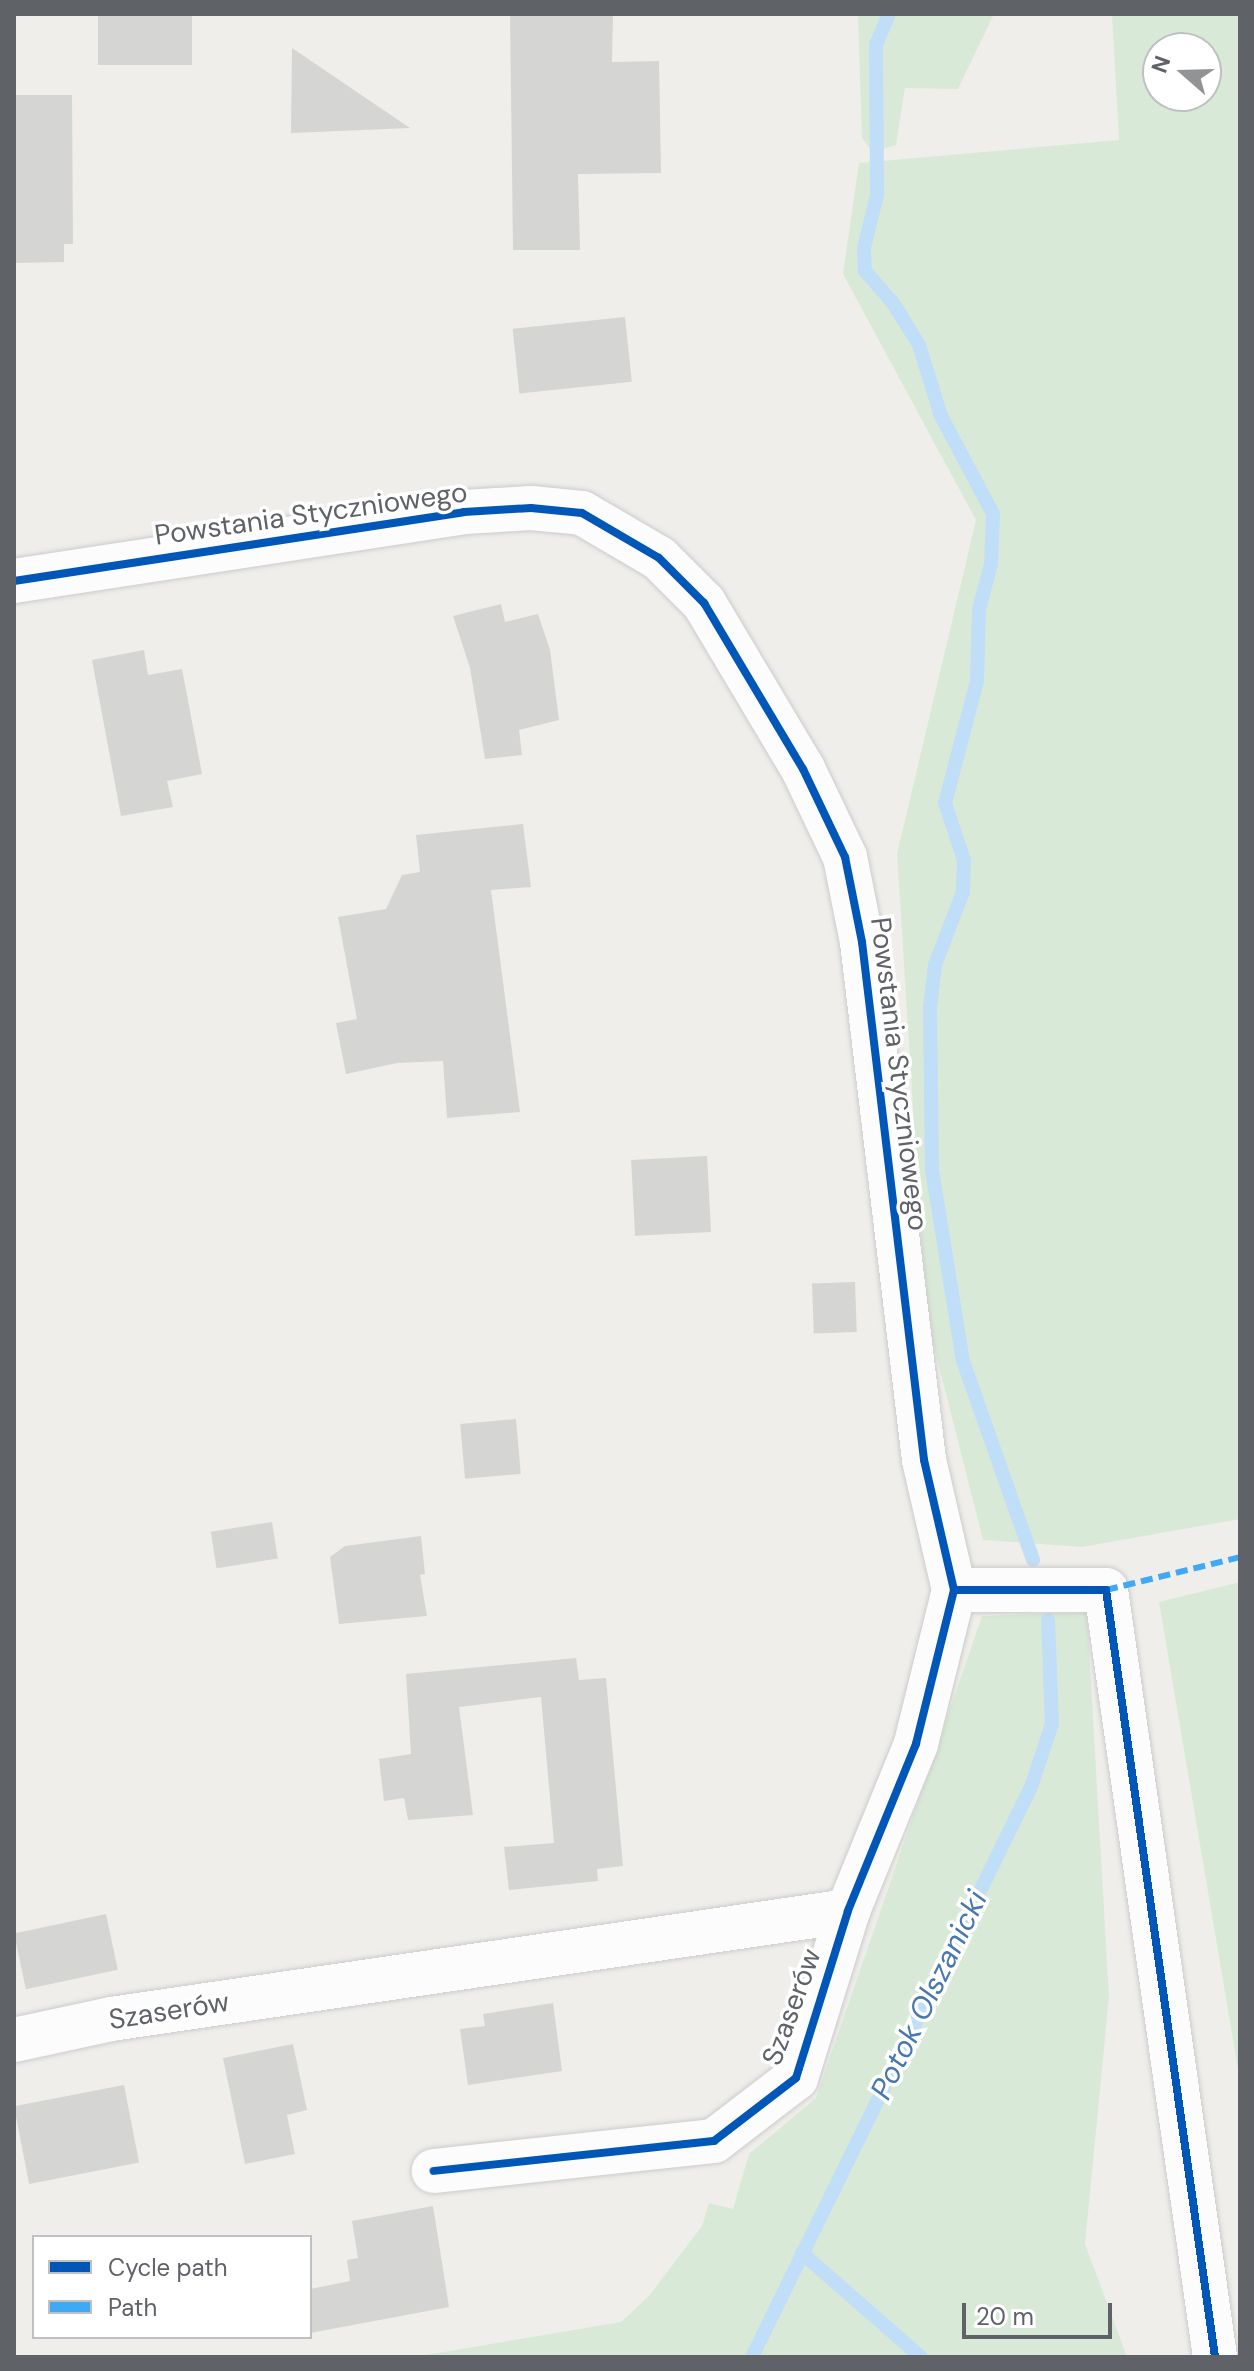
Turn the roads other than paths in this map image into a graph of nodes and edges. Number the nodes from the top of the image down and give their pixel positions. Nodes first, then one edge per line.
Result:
1 (14, 581) edge
2 (954, 1590) junction
3 (848, 1911) junction
4 (14, 2040) edge
5 (434, 2171) dead end
6 (1215, 2357) edge

1 - 2 street, Powstania Styczniowego
2 - 3 street, Szaserów
2 - 6 street
3 - 4 street, Szaserów
3 - 5 street, Szaserów

